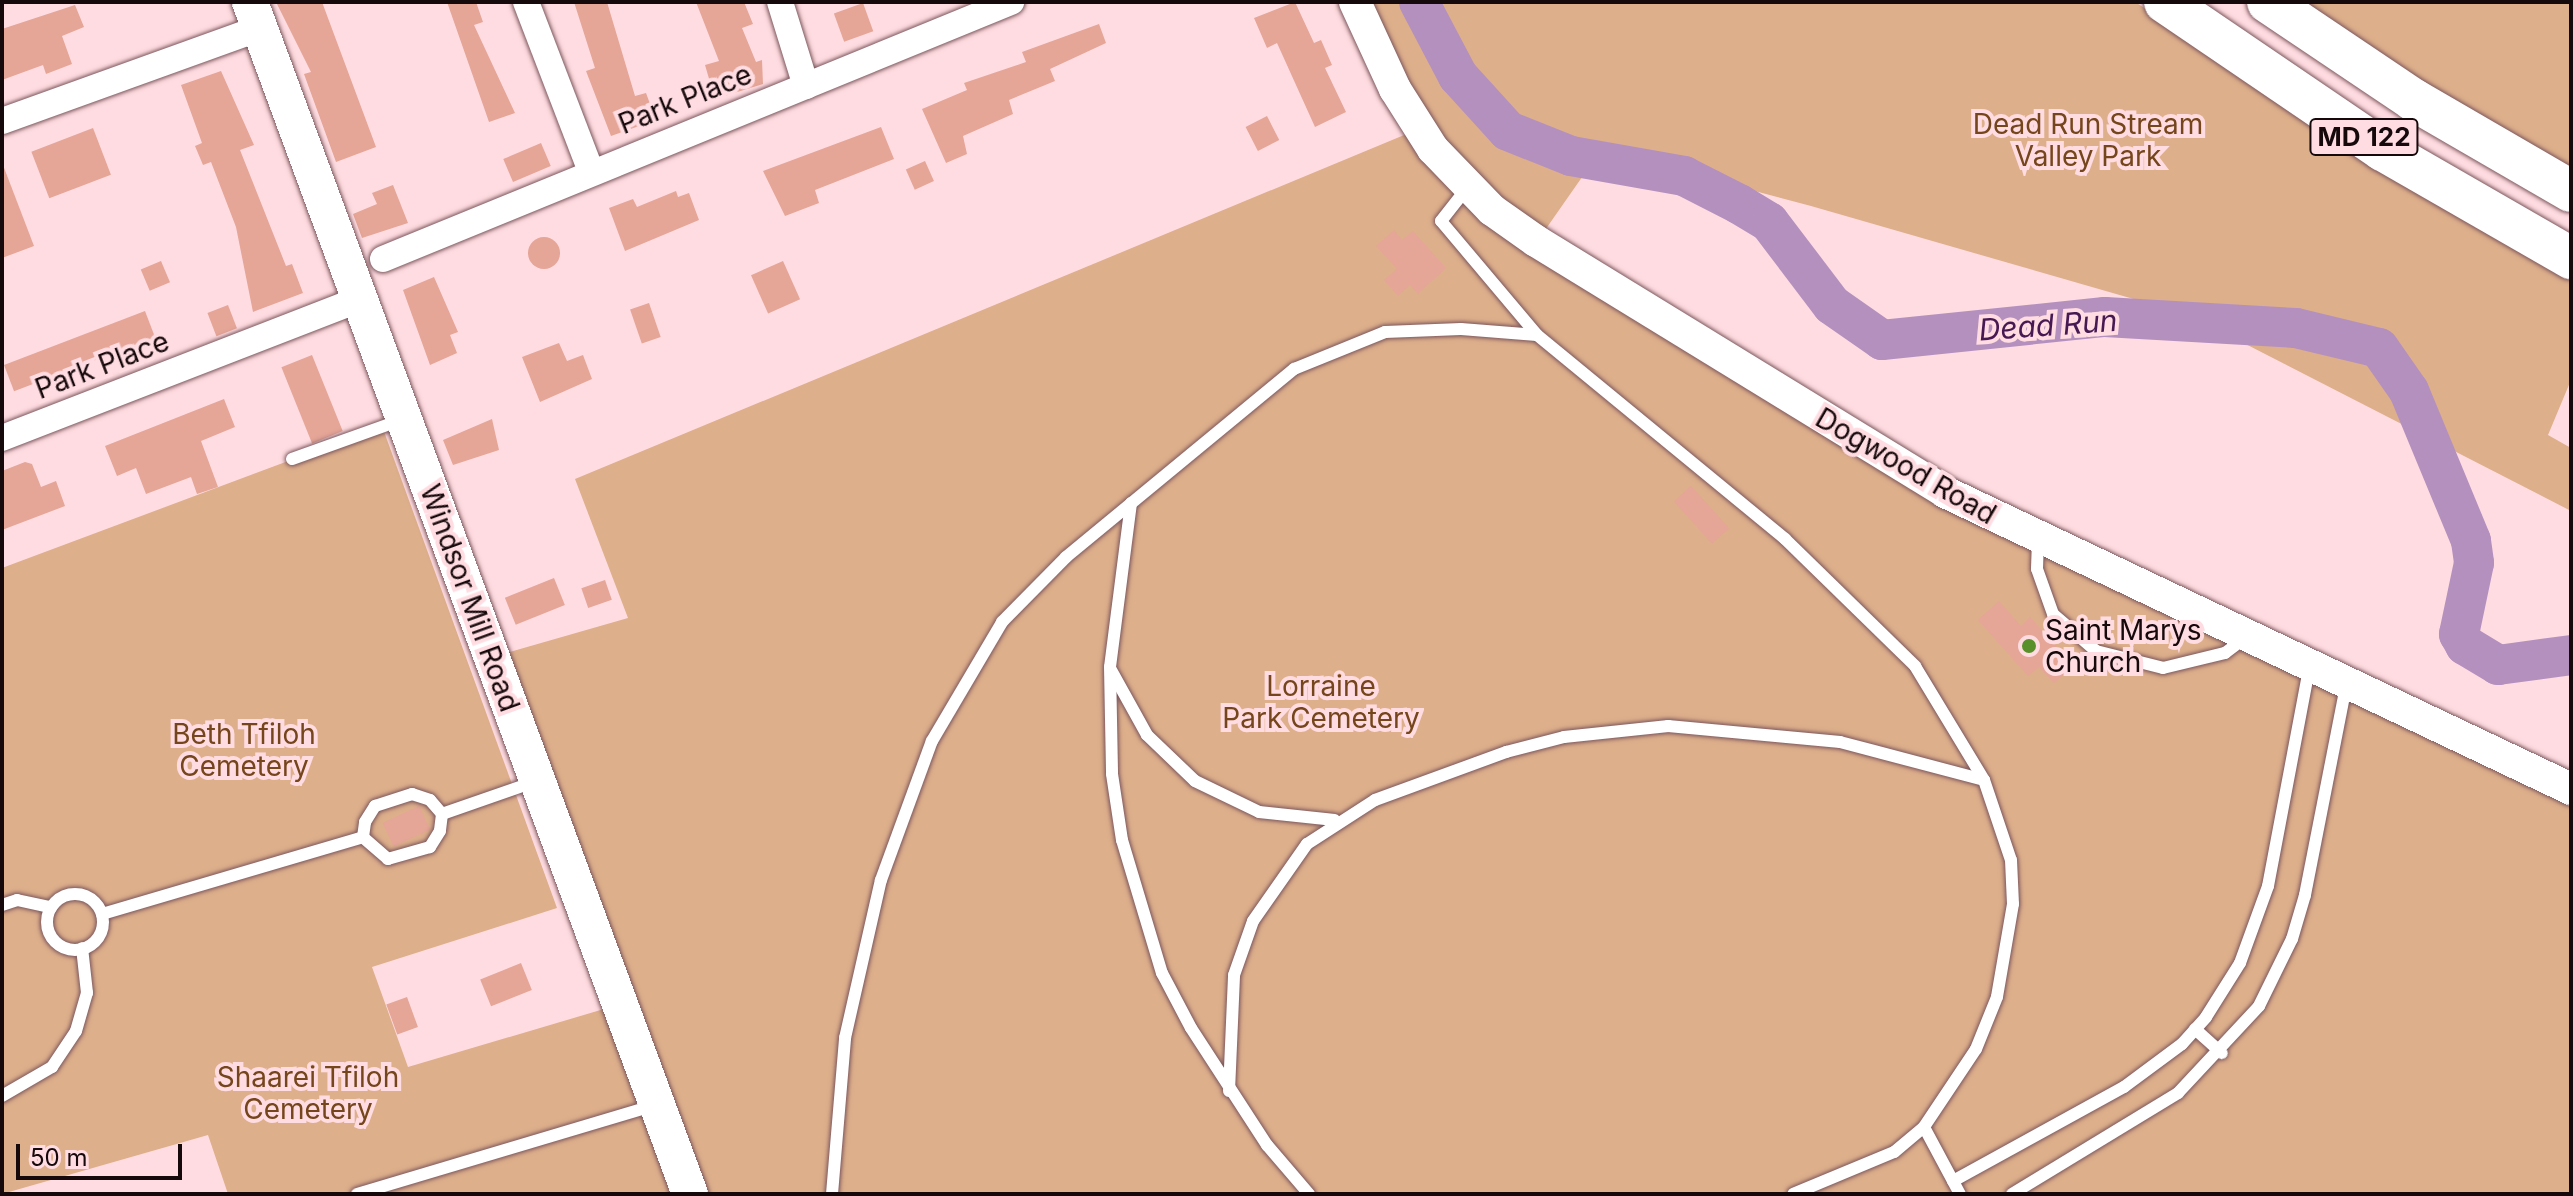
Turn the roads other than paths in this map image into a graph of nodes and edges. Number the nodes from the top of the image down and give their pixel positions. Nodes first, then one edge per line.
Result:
1 (526, 2) edge
2 (780, 2) edge
3 (1011, 2) edge
4 (1355, 2) edge
5 (2165, 2) edge
6 (2268, 2) edge
7 (255, 15) edge
8 (806, 86) junction
9 (2, 121) edge
10 (591, 171) junction
11 (1467, 188) junction
12 (2571, 191) edge
13 (2571, 258) edge
14 (383, 259) dead end
15 (360, 299) junction
16 (1537, 335) junction
17 (404, 419) junction
18 (2, 438) edge
19 (292, 459) dead end
20 (1131, 503) junction
21 (2038, 539) junction
22 (2245, 638) junction
23 (1110, 667) junction
24 (2309, 669) junction
25 (2346, 686) junction
26 (1984, 780) junction
27 (537, 781) junction
28 (2571, 789) edge
29 (442, 814) junction
30 (1335, 820) junction
31 (363, 837) junction
32 (2, 905) edge
33 (51, 907) junction
34 (102, 914) junction
35 (82, 948) junction
36 (2195, 1029) junction
37 (2222, 1053) junction
38 (1229, 1091) junction
39 (2, 1096) edge
40 (657, 1105) junction
41 (1924, 1127) junction
42 (1953, 1181) junction
43 (357, 1194) edge
44 (690, 1194) edge
45 (832, 1194) edge
46 (1309, 1194) edge
47 (1793, 1194) edge
48 (1960, 1194) edge
49 (2012, 1194) edge

1 - 10 street
2 - 8 street
3 - 8 street, Park Place
4 - 11 street, Dogwood Road
5 - 13 main road, MD 122
6 - 12 main road, MD 122
7 - 9 street
7 - 15 main road, Windsor Mill Road
8 - 10 street, Park Place
10 - 14 street, Park Place
11 - 16 lane
11 - 21 street, Dogwood Road
15 - 17 main road, Windsor Mill Road
15 - 18 street, Park Place
16 - 20 lane
16 - 26 lane
17 - 19 lane
17 - 27 main road, Windsor Mill Road
20 - 23 lane
20 - 45 lane
21 - 22 street, Dogwood Road
21 - 22 lane
22 - 24 street, Dogwood Road
23 - 30 lane
23 - 38 lane
24 - 25 street, Dogwood Road
24 - 36 lane
25 - 28 street, Dogwood Road
25 - 37 lane
26 - 30 lane
26 - 41 lane
27 - 29 lane
27 - 40 main road, Windsor Mill Road
29 - 31 lane
29 - 31 lane
30 - 38 lane
31 - 34 lane
32 - 33 lane
33 - 34 lane
33 - 35 lane
34 - 35 lane
35 - 39 lane
36 - 37 lane
36 - 42 lane
37 - 49 lane
38 - 46 lane
40 - 43 lane
40 - 44 main road, Windsor Mill Road
41 - 42 lane
41 - 47 lane
42 - 48 lane

